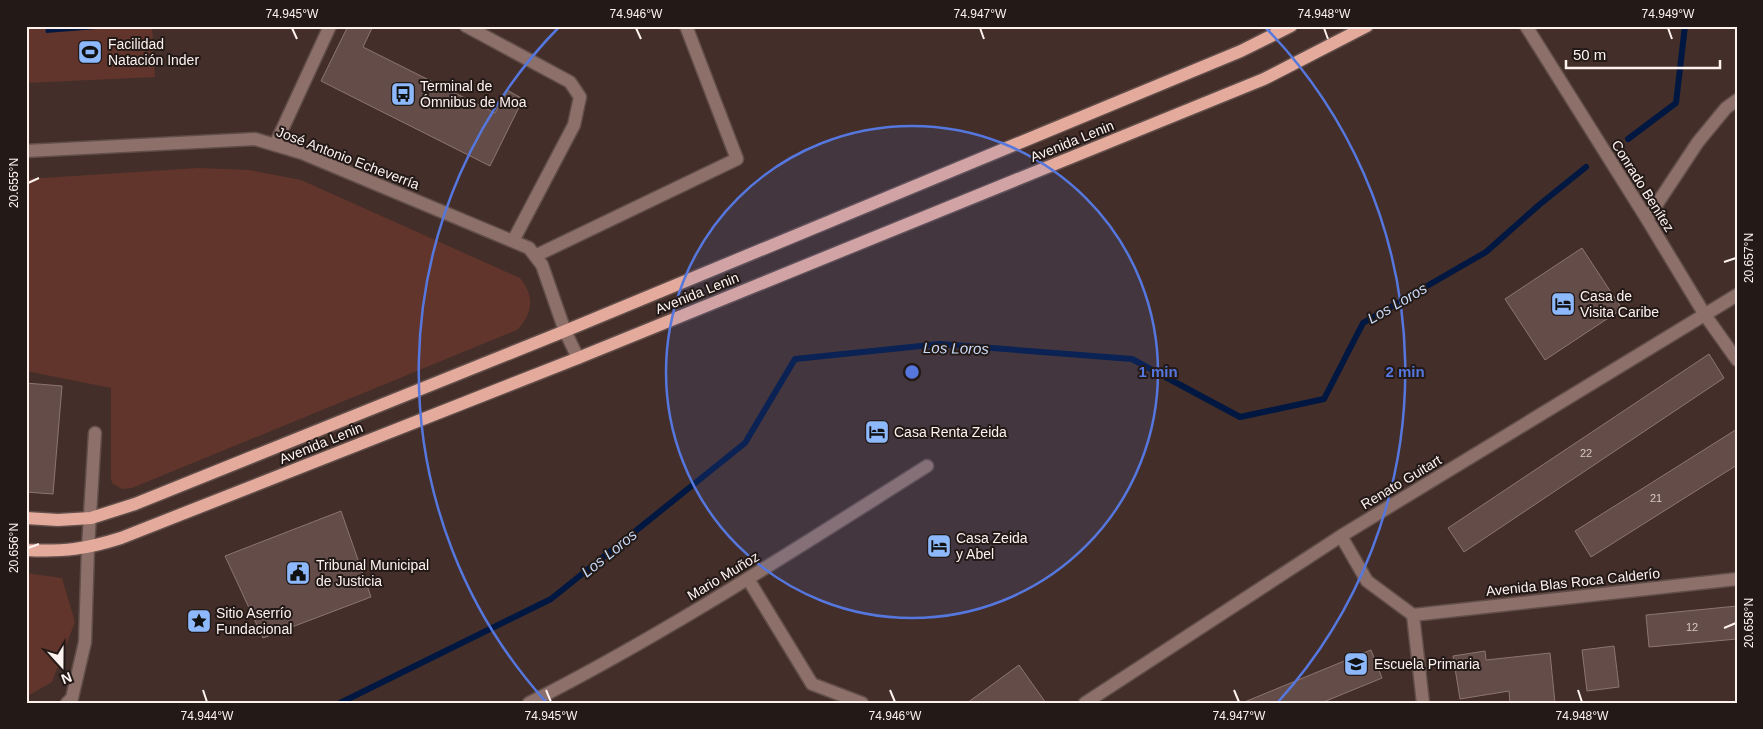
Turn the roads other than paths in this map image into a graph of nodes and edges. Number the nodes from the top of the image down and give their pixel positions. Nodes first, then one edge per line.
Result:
1 (330, 26) edge
2 (466, 26) edge
3 (686, 26) edge
4 (1291, 26) edge
5 (1367, 26) edge
6 (1526, 26) edge
7 (1737, 100) edge
8 (275, 145) junction
9 (26, 151) edge
10 (1647, 219) junction
11 (513, 241) junction
12 (535, 256) junction
13 (1737, 295) edge
14 (1705, 315) junction
15 (565, 331) junction
16 (578, 358) junction
17 (1737, 360) edge
18 (95, 433) dead end
19 (927, 466) dead end
20 (26, 518) edge
21 (91, 518) junction
22 (1341, 536) junction
23 (88, 548) junction
24 (26, 550) edge
25 (748, 579) junction
26 (1737, 579) edge
27 (1413, 615) junction
28 (67, 703) edge
29 (529, 703) edge
30 (862, 703) edge
31 (1084, 703) edge
32 (1423, 703) edge

1 - 8 street
2 - 11 street
3 - 12 street
4 - 15 main road, Avenida Lenin
5 - 16 main road, Avenida Lenin
6 - 10 street, Conrado Benítez
7 - 10 street
8 - 9 street, José Antonio Echeverría
8 - 11 street, José Antonio Echeverría
10 - 14 street, Conrado Benítez
11 - 12 street, José Antonio Echeverría
12 - 15 street, José Antonio Echeverría
13 - 14 street, Renato Guitart
14 - 17 street, Conrado Benítez
14 - 22 street, Renato Guitart
15 - 16 street, José Antonio Echeverría
15 - 21 main road, Avenida Lenin
16 - 23 main road, Avenida Lenin
18 - 21 street
19 - 25 street, Mario Muñoz
20 - 21 main road, Avenida Lenin
21 - 23 street
22 - 27 street
22 - 31 street, Renato Guitart
23 - 24 main road, Avenida Lenin
23 - 28 street
25 - 29 street, Mario Muñoz
25 - 30 street
26 - 27 street, Avenida Blas Roca Calderío
27 - 32 street

